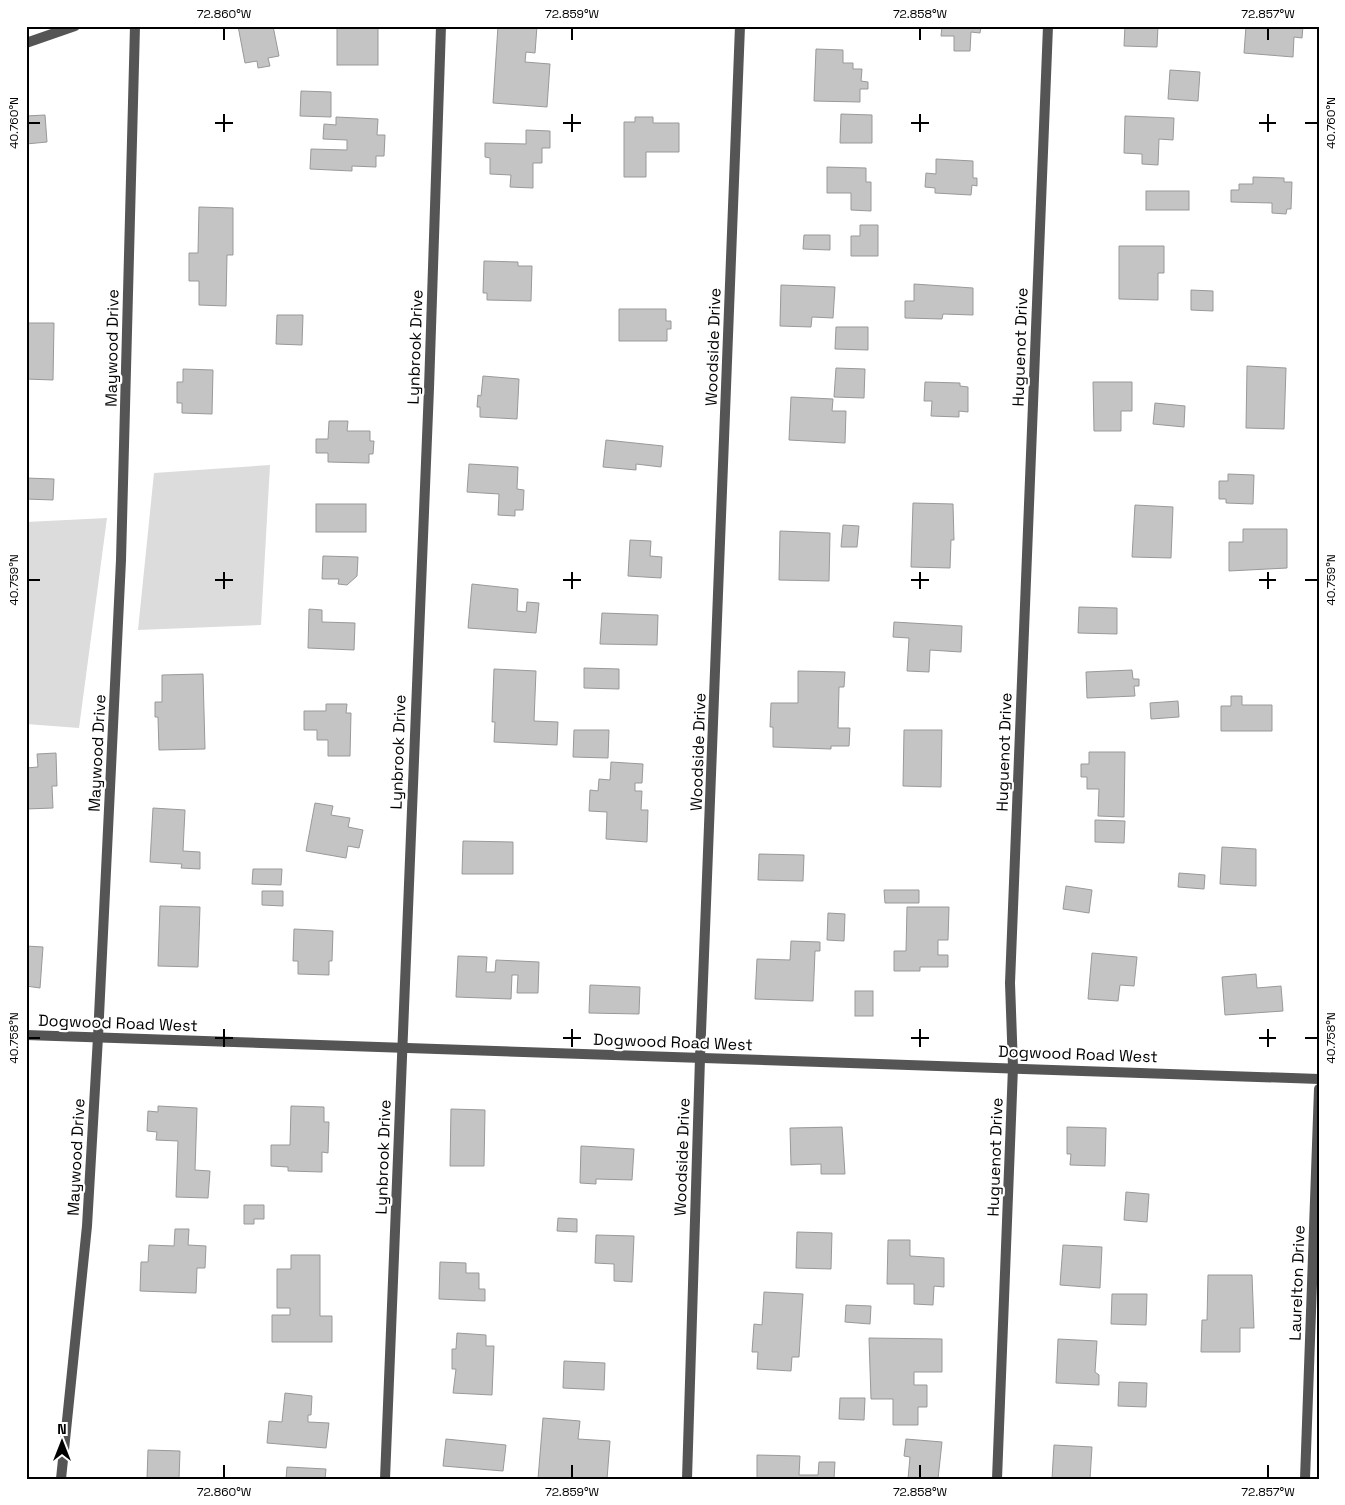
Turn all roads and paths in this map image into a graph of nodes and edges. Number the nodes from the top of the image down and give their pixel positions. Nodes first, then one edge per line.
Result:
1 (75, 26) edge
2 (135, 26) edge
3 (441, 26) edge
4 (740, 26) edge
5 (1048, 26) edge
6 (26, 43) edge
7 (26, 1034) edge
8 (98, 1037) junction
9 (402, 1048) junction
10 (700, 1058) junction
11 (1013, 1067) junction
12 (1319, 1079) edge
13 (1319, 1089) edge
14 (61, 1479) edge
15 (385, 1479) edge
16 (687, 1479) edge
17 (997, 1479) edge
18 (1305, 1479) edge

1 - 6 street
2 - 8 street, Maywood Drive
3 - 9 street, Lynbrook Drive
4 - 10 street, Woodside Drive
5 - 11 street, Huguenot Drive
7 - 8 street, Dogwood Road West
8 - 9 street, Dogwood Road West
8 - 14 street, Maywood Drive
9 - 10 street, Dogwood Road West
9 - 15 street, Lynbrook Drive
10 - 11 street, Dogwood Road West
10 - 16 street, Woodside Drive
11 - 12 street, Dogwood Road West
11 - 17 street, Huguenot Drive
13 - 18 street, Laurelton Drive

